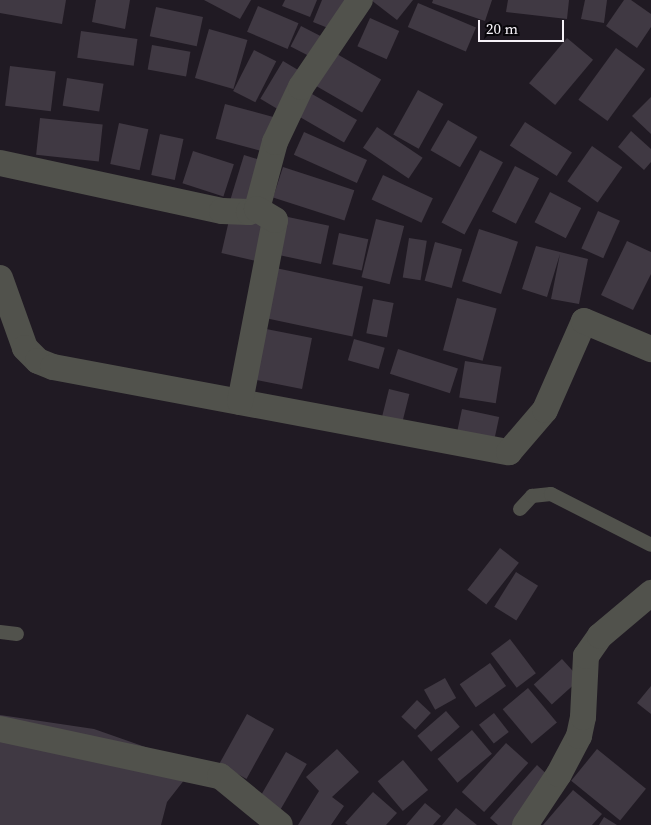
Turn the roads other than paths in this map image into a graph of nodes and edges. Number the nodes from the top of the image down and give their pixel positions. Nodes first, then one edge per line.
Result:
1 (360, 0) edge
2 (0, 164) edge
3 (257, 209) junction
4 (0, 278) edge
5 (651, 350) edge
6 (240, 402) junction
7 (520, 509) dead end
8 (651, 545) edge
9 (651, 593) edge
10 (0, 632) edge
11 (18, 634) dead end
12 (0, 728) edge
13 (280, 825) edge
14 (525, 825) edge

1 - 3 street
2 - 3 street
3 - 6 street
4 - 6 street
5 - 6 street
7 - 8 lane
9 - 14 street
10 - 11 lane
12 - 13 street

